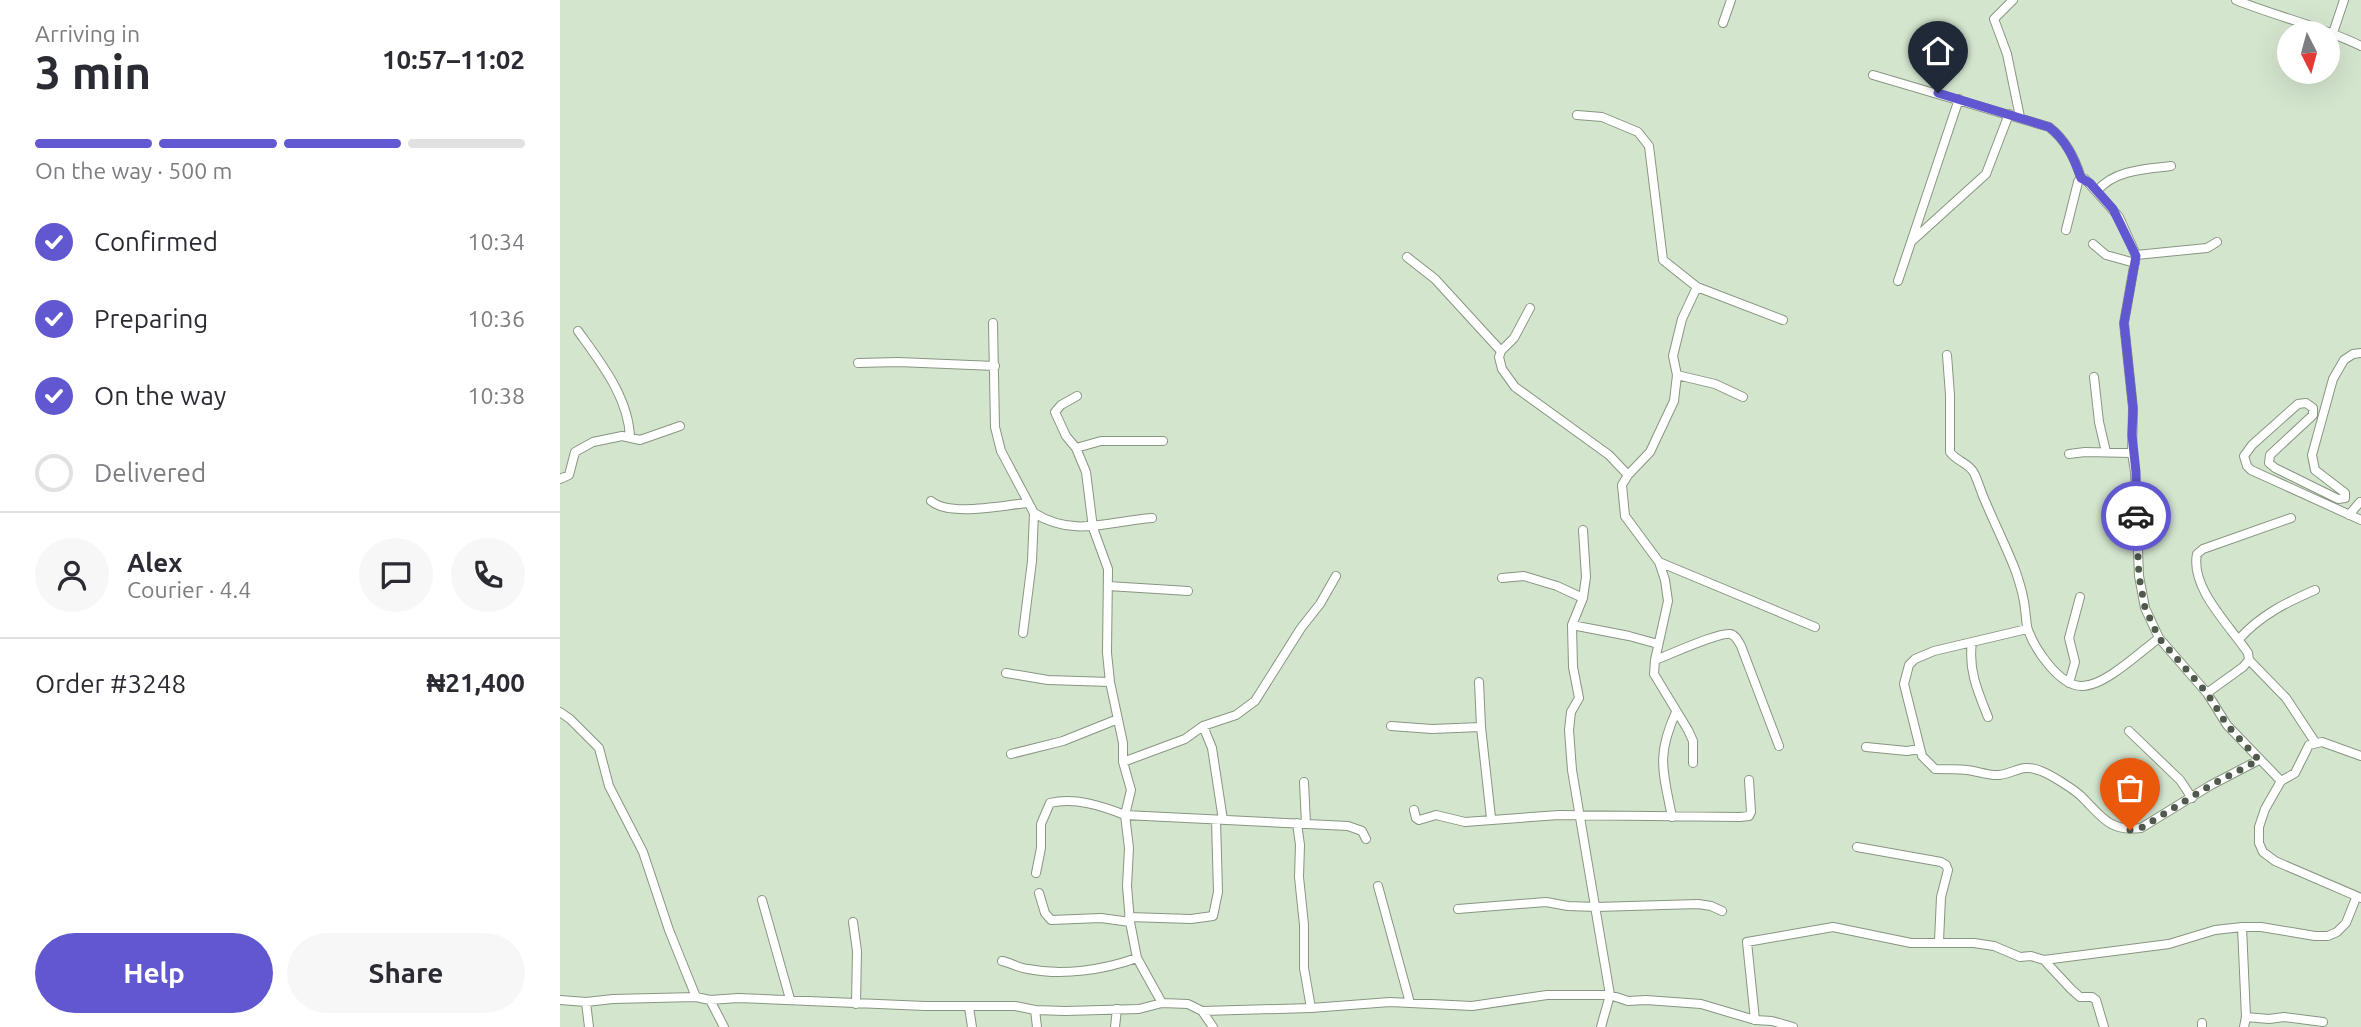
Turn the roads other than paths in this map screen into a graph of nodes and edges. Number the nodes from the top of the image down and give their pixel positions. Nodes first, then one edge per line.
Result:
1 (1731, 0) edge
2 (2013, 0) edge
3 (2236, 0) edge
4 (2344, 0) edge
5 (2292, 21) edge
6 (2337, 21) edge
7 (1723, 23) dead end
8 (2340, 36) edge
9 (2361, 46) edge
10 (1873, 75) dead end
11 (1959, 99) junction
12 (2009, 114) junction
13 (1577, 115) dead end
14 (2020, 117) junction
15 (2171, 166) dead end
16 (2081, 178) junction
17 (2097, 191) junction
18 (2066, 230) dead end
19 (1911, 242) junction
20 (2217, 242) dead end
21 (2093, 244) dead end
22 (1407, 257) dead end
23 (2135, 259) junction
24 (1898, 281) dead end
25 (1697, 287) junction
26 (1530, 308) dead end
27 (1783, 320) dead end
28 (993, 323) dead end
29 (578, 331) dead end
30 (1501, 351) junction
31 (2361, 353) edge
32 (1947, 355) dead end
33 (858, 363) dead end
34 (995, 366) junction
35 (1677, 375) junction
36 (2094, 377) dead end
37 (1077, 396) dead end
38 (1743, 397) dead end
39 (680, 426) dead end
40 (630, 438) junction
41 (1163, 441) dead end
42 (1076, 448) junction
43 (2106, 452) junction
44 (2132, 453) junction
45 (2069, 454) dead end
46 (1628, 475) junction
47 (560, 479) edge
48 (2361, 500) edge
49 (931, 501) dead end
50 (1028, 503) junction
51 (1034, 513) junction
52 (2348, 515) junction
53 (1152, 518) dead end
54 (2291, 518) dead end
55 (2361, 520) edge
56 (1093, 528) junction
57 (1583, 530) dead end
58 (1659, 562) junction
59 (1336, 576) dead end
60 (1503, 578) dead end
61 (1108, 586) junction
62 (2315, 590) dead end
63 (1188, 591) dead end
64 (2080, 597) dead end
65 (1583, 598) junction
66 (1572, 625) junction
67 (1815, 627) dead end
68 (2027, 629) junction
69 (1023, 633) dead end
70 (2159, 638) junction
71 (2239, 639) junction
72 (1972, 642) junction
73 (1658, 644) junction
74 (1655, 660) junction
75 (2249, 660) junction
76 (1006, 673) dead end
77 (1110, 682) junction
78 (1479, 682) dead end
79 (2069, 684) junction
80 (2207, 693) junction
81 (560, 712) edge
82 (1676, 712) junction
83 (1988, 717) dead end
84 (1118, 719) junction
85 (1203, 726) junction
86 (1391, 726) dead end
87 (1481, 727) junction
88 (2129, 731) dead end
89 (2315, 742) junction
90 (1779, 746) dead end
91 (1866, 747) dead end
92 (1920, 749) junction
93 (1011, 754) dead end
94 (2361, 755) edge
95 (2259, 760) junction
96 (1123, 762) junction
97 (1693, 763) dead end
98 (1749, 780) dead end
99 (2281, 781) junction
100 (1304, 782) dead end
101 (2192, 798) junction
102 (1414, 810) dead end
103 (1125, 815) junction
104 (1580, 817) junction
105 (1672, 817) junction
106 (1491, 818) junction
107 (1219, 820) junction
108 (1301, 824) junction
109 (1366, 839) dead end
110 (1857, 847) dead end
111 (1036, 873) dead end
112 (1378, 886) dead end
113 (1039, 893) dead end
114 (2359, 898) edge
115 (762, 900) dead end
116 (1596, 907) junction
117 (1458, 909) dead end
118 (1722, 911) dead end
119 (1129, 919) junction
120 (853, 922) dead end
121 (2242, 927) junction
122 (1938, 941) junction
123 (1137, 958) junction
124 (2044, 960) junction
125 (1002, 961) dead end
126 (1610, 995) junction
127 (696, 997) junction
128 (790, 999) junction
129 (560, 1000) edge
130 (710, 1000) junction
131 (586, 1002) junction
132 (1162, 1003) junction
133 (1410, 1003) junction
134 (856, 1004) junction
135 (969, 1007) junction
136 (1311, 1008) junction
137 (1116, 1009) junction
138 (1035, 1010) junction
139 (1202, 1011) junction
140 (2246, 1017) junction
141 (1755, 1020) junction
142 (2323, 1022) dead end
143 (589, 1027) edge
144 (724, 1027) edge
145 (972, 1027) edge
146 (1037, 1027) edge
147 (1115, 1027) edge
148 (1213, 1027) edge
149 (1601, 1027) edge
150 (1793, 1027) edge
151 (2104, 1027) edge
152 (2244, 1027) edge

1 - 7 street
2 - 14 street
3 - 5 street
4 - 6 street
8 - 9 street
10 - 11 street
11 - 12 street
11 - 19 street
12 - 14 street
12 - 19 street
13 - 25 street
14 - 16 street
15 - 17 street
16 - 17 street
16 - 18 street
17 - 23 street
19 - 24 street
20 - 23 street
21 - 23 street
22 - 30 street
23 - 44 street
25 - 27 street
25 - 35 street
26 - 30 street
28 - 34 street
29 - 40 street
30 - 46 street
31 - 52 street
32 - 68 street
33 - 34 street
34 - 50 street
35 - 38 street
35 - 46 street
36 - 43 street
37 - 42 street
39 - 40 street
40 - 47 street
41 - 42 street
42 - 56 street
43 - 44 street
43 - 45 street
44 - 70 street
46 - 58 street
48 - 52 street
49 - 50 street
50 - 51 street
51 - 56 street
51 - 69 street
52 - 55 street
53 - 56 street
54 - 71 street
56 - 61 street
57 - 65 street
58 - 67 street
58 - 73 street
59 - 85 street
60 - 65 street
61 - 63 street
61 - 77 street
62 - 71 street
64 - 79 street
65 - 66 street
66 - 73 street
66 - 104 street
68 - 72 street
68 - 79 street
70 - 79 street
70 - 80 street
71 - 75 street
72 - 83 street
72 - 92 street
73 - 74 street
74 - 82 street
74 - 90 street
75 - 80 street
75 - 89 street
76 - 77 street
77 - 84 street
78 - 87 street
80 - 95 street
81 - 127 street
82 - 97 street
82 - 105 street
84 - 93 street
84 - 96 street
85 - 96 street
85 - 107 street
86 - 87 street
87 - 106 street
88 - 101 street
89 - 94 street
89 - 99 street
91 - 92 street
92 - 101 street
95 - 99 street
95 - 101 street
96 - 103 street
98 - 105 street
99 - 114 street
100 - 108 street
102 - 106 street
103 - 107 street
103 - 111 street
103 - 119 street
104 - 105 street
104 - 106 street
104 - 116 street
107 - 108 street
107 - 119 street
108 - 109 street
108 - 136 street
110 - 122 street
112 - 133 street
113 - 119 street
114 - 121 street
115 - 128 street
116 - 117 street
116 - 118 street
116 - 126 street
119 - 123 street
120 - 134 street
121 - 124 street
121 - 140 street
122 - 124 street
122 - 141 street
123 - 125 street
123 - 132 street
124 - 151 street
126 - 133 street
126 - 141 street
126 - 149 street
127 - 130 street
127 - 131 street
128 - 130 street
128 - 134 street
129 - 131 street
130 - 144 street
131 - 143 street
132 - 137 street
132 - 139 street
133 - 136 street
134 - 135 street
135 - 138 street
135 - 145 street
136 - 139 street
137 - 138 street
137 - 147 street
138 - 146 street
139 - 148 street
140 - 142 street
140 - 152 street
141 - 150 street

